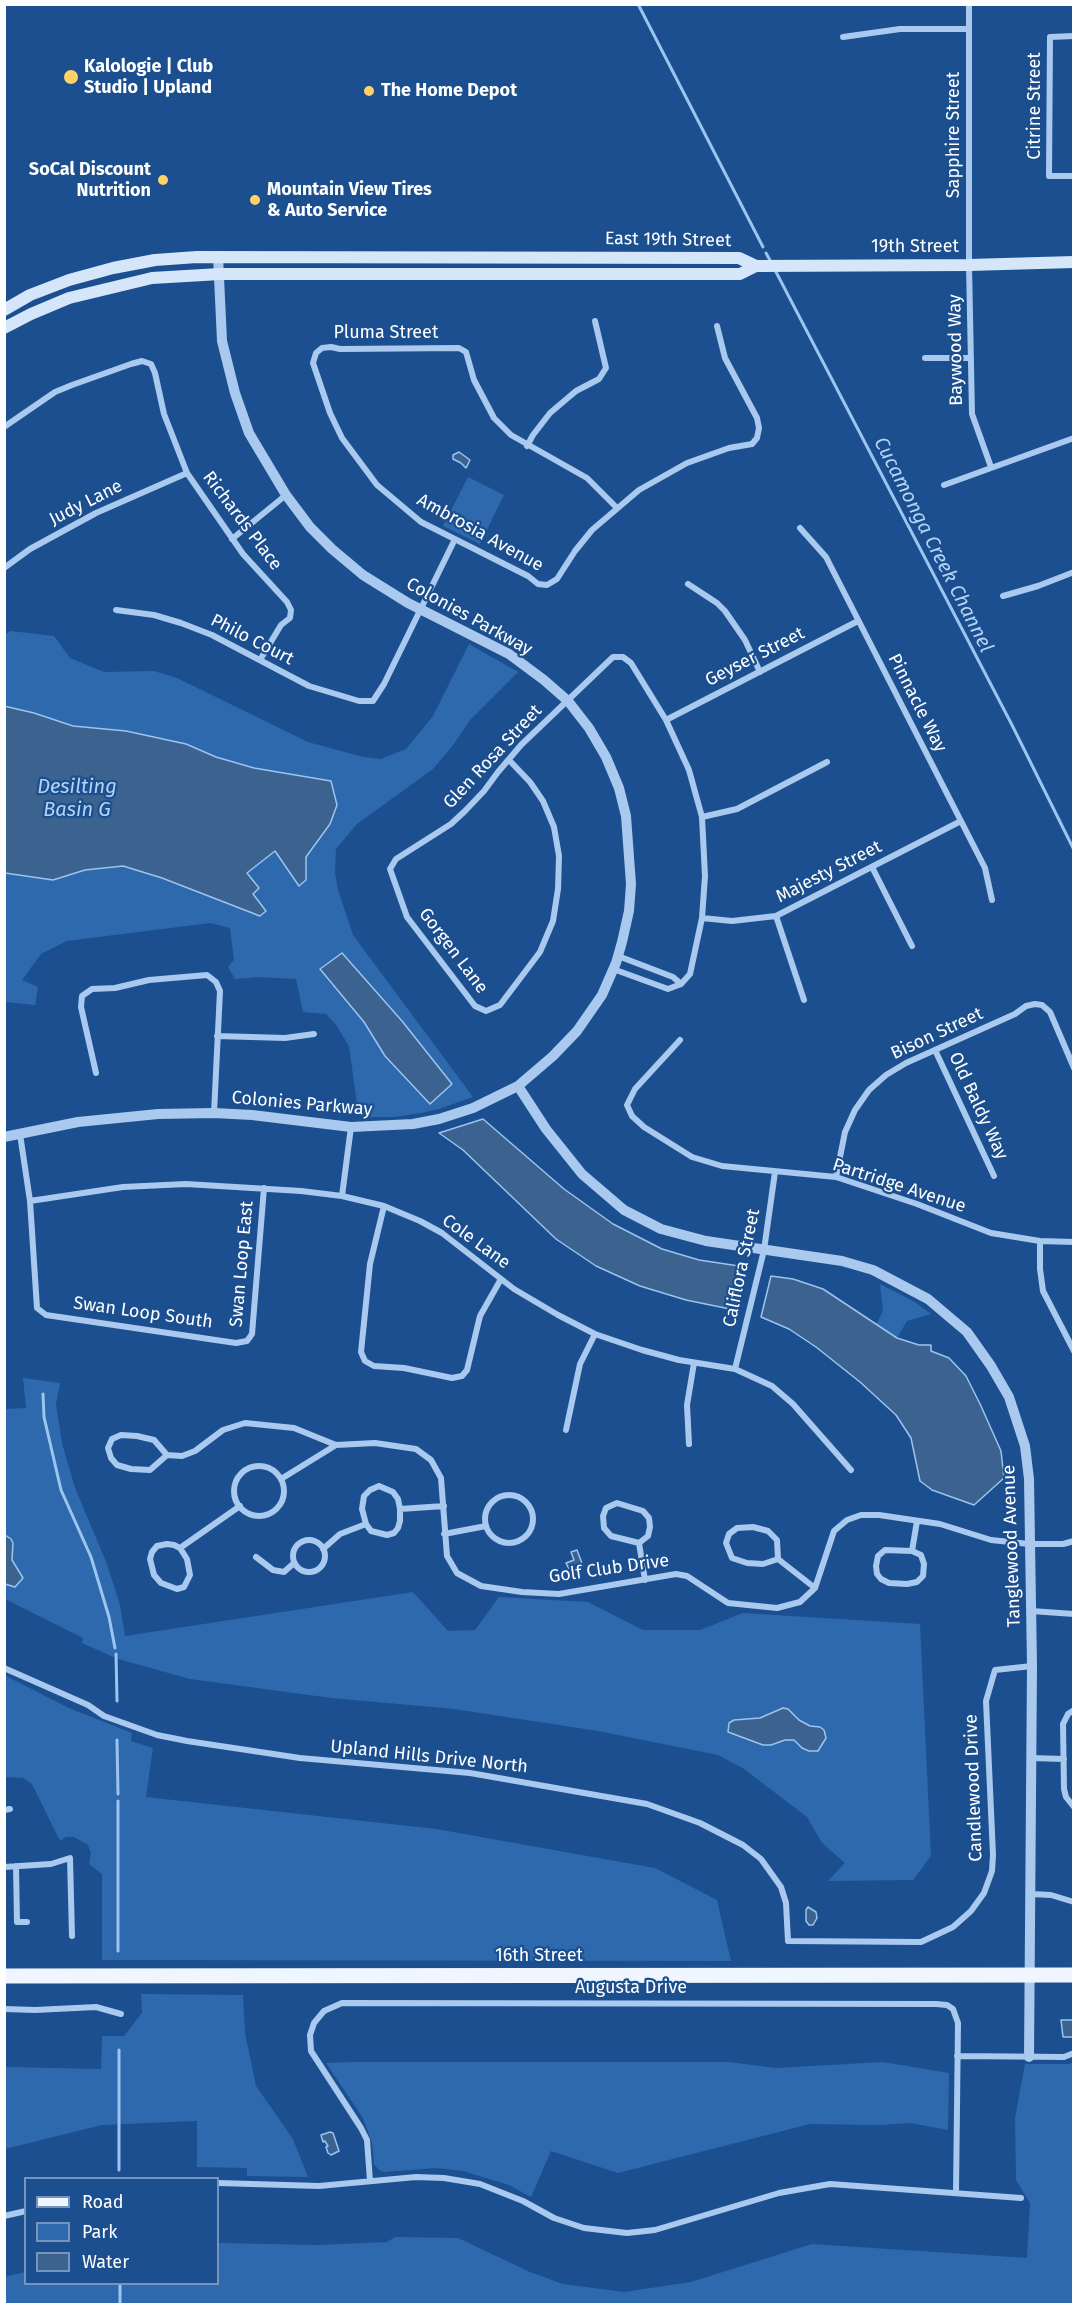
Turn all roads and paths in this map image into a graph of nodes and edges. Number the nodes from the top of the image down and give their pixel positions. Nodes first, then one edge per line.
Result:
1 (969, 4) edge
2 (969, 29) junction
3 (1074, 36) edge
4 (843, 37) dead end
5 (1074, 176) edge
6 (218, 256) junction
7 (1074, 262) edge
8 (969, 265) junction
9 (756, 266) junction
10 (220, 274) junction
11 (4, 310) edge
12 (594, 321) dead end
13 (717, 326) dead end
14 (4, 328) edge
15 (316, 353) joint
16 (925, 358) dead end
17 (971, 358) junction
18 (4, 427) edge
19 (1073, 438) edge
20 (527, 446) junction
21 (991, 467) junction
22 (187, 473) junction
23 (944, 485) dead end
24 (286, 495) junction
25 (617, 508) junction
26 (800, 528) dead end
27 (231, 539) junction
28 (454, 539) junction
29 (4, 568) edge
30 (1074, 572) edge
31 (688, 584) dead end
32 (1003, 596) dead end
33 (421, 609) junction
34 (116, 610) dead end
35 (858, 621) junction
36 (260, 660) junction
37 (760, 672) junction
38 (568, 701) junction
39 (666, 720) junction
40 (508, 760) junction
41 (828, 762) dead end
42 (702, 817) junction
43 (961, 821) junction
44 (872, 867) junction
45 (390, 869) joint
46 (992, 900) dead end
47 (776, 916) junction
48 (702, 918) junction
49 (912, 946) dead end
50 (618, 956) junction
51 (614, 969) junction
52 (681, 984) junction
53 (804, 999) dead end
54 (314, 1034) dead end
55 (217, 1036) junction
56 (680, 1040) dead end
57 (935, 1050) junction
58 (1074, 1068) edge
59 (96, 1073) dead end
60 (518, 1086) junction
61 (214, 1113) junction
62 (351, 1127) junction
63 (20, 1134) junction
64 (4, 1137) edge
65 (775, 1172) junction
66 (994, 1176) dead end
67 (836, 1177) junction
68 (264, 1188) junction
69 (342, 1196) junction
70 (30, 1201) junction
71 (384, 1206) junction
72 (1040, 1241) junction
73 (1074, 1242) edge
74 (764, 1250) junction
75 (501, 1279) junction
76 (595, 1334) junction
77 (247, 1341) joint
78 (1074, 1351) edge
79 (694, 1363) junction
80 (735, 1369) junction
81 (566, 1430) dead end
82 (688, 1444) dead end
83 (336, 1445) junction
84 (167, 1455) junction
85 (851, 1470) dead end
86 (281, 1479) junction
87 (240, 1506) junction
88 (444, 1506) junction
89 (400, 1509) junction
90 (917, 1521) junction
91 (366, 1524) junction
92 (486, 1526) junction
93 (444, 1534) junction
94 (1074, 1541) edge
95 (639, 1543) junction
96 (1029, 1544) junction
97 (180, 1548) junction
98 (323, 1549) junction
99 (912, 1551) junction
100 (256, 1557) dead end
101 (777, 1559) junction
102 (294, 1563) junction
103 (645, 1580) junction
104 (815, 1588) junction
105 (1031, 1611) junction
106 (1074, 1614) edge
107 (1032, 1666) junction
108 (4, 1668) edge
109 (1071, 1712) edge
110 (1031, 1758) junction
111 (1064, 1759) junction
112 (1074, 1807) edge
113 (16, 1866) junction
114 (4, 1867) edge
115 (1031, 1894) junction
116 (1074, 1902) edge
117 (27, 1922) dead end
118 (953, 1928) joint
119 (72, 1936) dead end
120 (1074, 1975) edge
121 (4, 1976) edge
122 (1029, 1976) junction
123 (4, 2009) edge
124 (122, 2014) dead end
125 (1074, 2053) edge
126 (957, 2056) junction
127 (1029, 2057) junction
128 (370, 2181) junction
129 (219, 2183) edge
130 (956, 2192) junction
131 (1021, 2198) dead end
132 (24, 2211) edge
133 (4, 2216) edge

1 - 2 street, Sapphire Street
2 - 4 street
2 - 8 street, Sapphire Street
3 - 5 street, Citrine Street
6 - 9 main road, East 19th Street
6 - 10 street, Colonies Parkway
6 - 11 main road, East 19th Street
7 - 8 main road, 19th Street
8 - 9 main road, 19th Street
8 - 17 street, Baywood Way
9 - 10 main road, East 19th Street
10 - 14 main road, East 19th Street
10 - 24 street, Colonies Parkway
12 - 20 street
13 - 25 street
15 - 20 street, Pluma Street
15 - 28 street, Ambrosia Avenue
16 - 17 street
17 - 21 street, Baywood Way
18 - 22 street, Richards Place
19 - 21 street
20 - 25 street
21 - 23 street
22 - 27 street, Richards Place
22 - 29 street, Judy Lane
24 - 27 street
24 - 33 street, Colonies Parkway
25 - 28 street, Ambrosia Avenue
26 - 35 street, Pinnacle Way
27 - 36 street, Richards Place
28 - 33 street
30 - 32 street
31 - 37 street
33 - 36 street, Philo Court
33 - 38 street, Colonies Parkway
34 - 36 street, Philo Court
35 - 37 street, Geyser Street
35 - 43 street, Pinnacle Way
37 - 39 street, Geyser Street
38 - 39 street, Glen Rosa Street
38 - 40 street, Glen Rosa Street
38 - 50 street, Colonies Parkway
39 - 42 street
40 - 45 street, Glen Rosa Street
40 - 45 street, Gorgen Lane
41 - 42 street
42 - 48 street
43 - 44 street, Majesty Street
43 - 46 street, Pinnacle Way
44 - 47 street, Majesty Street
44 - 49 street
47 - 48 street, Majesty Street
47 - 53 street
48 - 52 street
50 - 51 street, Colonies Parkway
50 - 52 street
51 - 52 street
51 - 60 street, Colonies Parkway
54 - 55 street
55 - 59 street
55 - 61 street
56 - 65 street, Partridge Avenue
57 - 58 street, Bison Street
57 - 66 street, Old Baldy Way
57 - 67 street, Bison Street
60 - 62 street, Colonies Parkway
60 - 74 street, Tanglewood Avenue
61 - 62 street, Colonies Parkway
61 - 63 street, Colonies Parkway
62 - 69 street
63 - 64 street, Colonies Parkway
63 - 70 street
65 - 67 street, Partridge Avenue
65 - 74 street, Califlora Street
67 - 72 street, Partridge Avenue
68 - 69 street, Cole Lane
68 - 70 street, Cole Lane
68 - 77 street, Swan Loop East
69 - 71 street, Cole Lane
70 - 77 street, Swan Loop South
71 - 75 street, Cole Lane
71 - 75 street
72 - 73 street, Partridge Avenue
72 - 78 street
74 - 80 street, Califlora Street
74 - 96 street, Tanglewood Avenue
75 - 76 street, Cole Lane
76 - 79 street, Cole Lane
76 - 81 street
79 - 80 street, Cole Lane
79 - 82 street
80 - 85 street, Cole Lane
83 - 84 street
83 - 86 street
83 - 88 street, Golf Club Drive
84 - 84 street
86 - 87 street
86 - 87 street
87 - 97 street
88 - 89 street
88 - 93 street, Golf Club Drive
89 - 91 street
89 - 91 street
90 - 96 street
90 - 99 street
90 - 104 street
91 - 98 street
92 - 92 street
92 - 93 street
93 - 103 street, Golf Club Drive
94 - 96 street
95 - 95 street
95 - 103 street
96 - 105 street, Tanglewood Avenue
97 - 97 street
98 - 102 street
98 - 102 street
99 - 99 street
100 - 102 street
101 - 101 street
101 - 104 street
103 - 104 street, Golf Club Drive
105 - 106 street
105 - 107 street, Tanglewood Avenue
107 - 110 street, Tanglewood Avenue
107 - 118 street, Candlewood Drive
108 - 118 street, Upland Hills Drive North
109 - 111 street
110 - 111 street
110 - 115 street, Tanglewood Avenue
111 - 112 street
113 - 114 street
113 - 117 street
113 - 119 street
115 - 116 street
115 - 122 street, Tanglewood Avenue
120 - 122 main road, 16th Street
121 - 122 main road, 16th Street
122 - 127 street, Tanglewood Avenue
123 - 124 street
125 - 127 street
126 - 127 street
126 - 128 street, Augusta Drive
126 - 130 street
128 - 129 street
128 - 130 street
130 - 131 street
132 - 133 street

